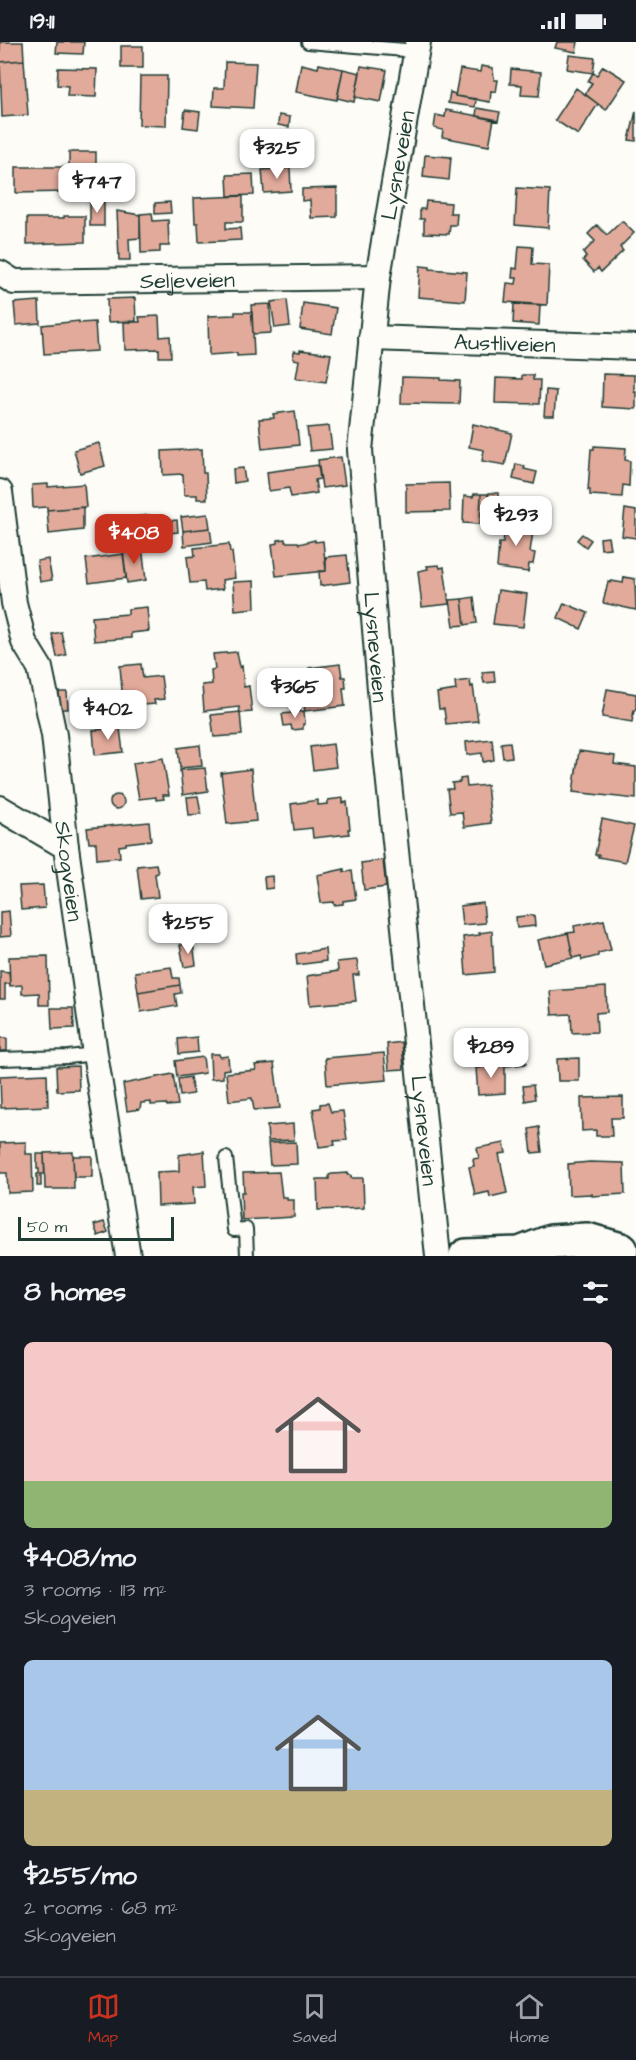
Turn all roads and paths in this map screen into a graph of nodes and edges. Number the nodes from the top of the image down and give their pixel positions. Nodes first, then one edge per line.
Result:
1 (308, 42) edge
2 (418, 46) edge
3 (0, 273) edge
4 (378, 277) junction
5 (371, 338) junction
6 (636, 347) edge
7 (0, 492) edge
8 (0, 808) edge
9 (66, 847) junction
10 (95, 1054) junction
11 (0, 1059) edge
12 (226, 1158) dead end
13 (619, 1251) edge
14 (523, 1255) edge
15 (128, 1256) edge
16 (247, 1256) edge
17 (438, 1256) edge
18 (466, 1256) edge

1 - 2 lane
2 - 4 street, Lysneveien
3 - 4 street, Seljeveien
4 - 5 street, Lysneveien
5 - 6 street, Austliveien
5 - 17 street, Lysneveien
7 - 9 street, Skogveien
8 - 9 street
9 - 10 street, Skogveien
10 - 11 lane
10 - 15 street, Skogveien
12 - 16 lane
13 - 14 main road
14 - 18 main road

